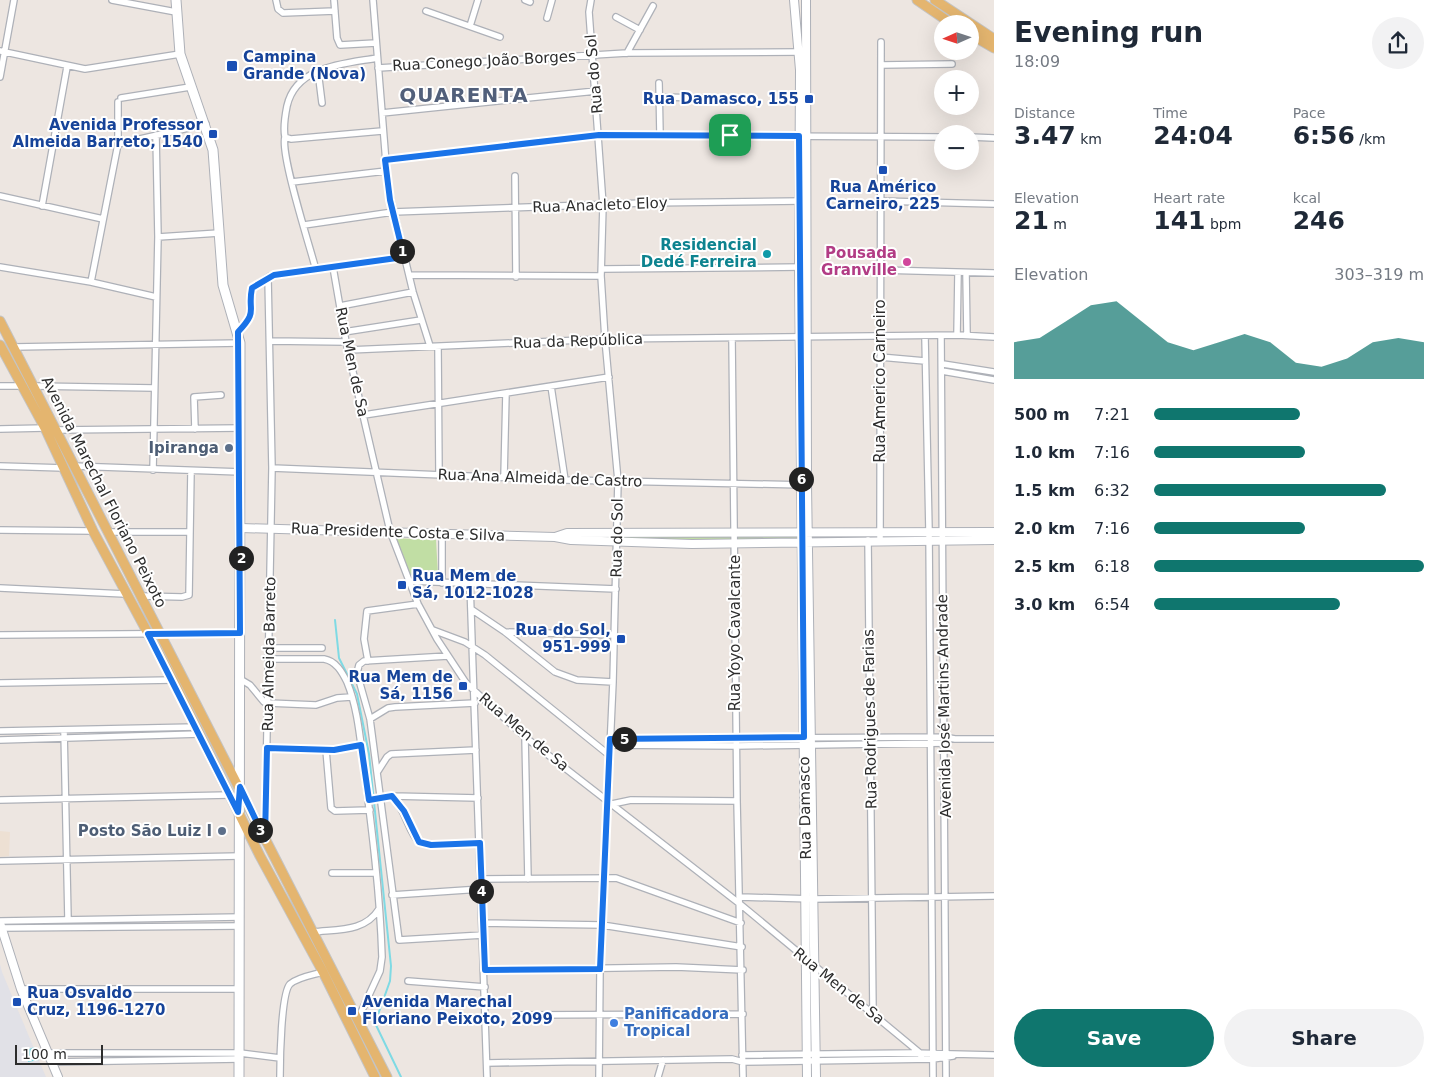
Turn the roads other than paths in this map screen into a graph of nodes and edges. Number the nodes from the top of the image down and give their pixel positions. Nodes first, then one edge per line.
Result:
1 (14, 0) edge
2 (112, 0) edge
3 (176, 0) edge
4 (276, 0) edge
5 (334, 0) edge
6 (373, 0) edge
7 (478, 0) edge
8 (552, 0) edge
9 (590, 0) edge
10 (794, 0) edge
11 (806, 0) edge
12 (917, 0) edge
13 (935, 0) edge
14 (653, 6) dead end
15 (335, 11) junction
16 (426, 11) dead end
17 (176, 12) junction
18 (939, 15) edge
19 (547, 18) dead end
20 (616, 18) dead end
21 (470, 26) junction
22 (640, 30) junction
23 (500, 37) dead end
24 (979, 39) edge
25 (994, 40) edge
26 (881, 42) dead end
27 (376, 43) junction
28 (994, 48) edge
29 (3, 51) edge
30 (628, 52) junction
31 (799, 52) junction
32 (180, 54) junction
33 (592, 55) junction
34 (377, 58) junction
35 (952, 64) dead end
36 (881, 65) junction
37 (67, 67) junction
38 (378, 68) junction
39 (318, 71) junction
40 (0, 76) edge
41 (659, 83) dead end
42 (190, 86) junction
43 (596, 92) junction
44 (661, 97) junction
45 (702, 98) dead end
46 (322, 103) dead end
47 (382, 112) junction
48 (206, 124) junction
49 (382, 130) junction
50 (156, 135) junction
51 (285, 135) junction
52 (599, 135) junction
53 (660, 135) junction
54 (803, 136) junction
55 (881, 136) junction
56 (934, 137) edge
57 (979, 137) edge
58 (994, 138) edge
59 (118, 144) junction
60 (385, 160) junction
61 (386, 171) junction
62 (515, 176) dead end
63 (292, 182) junction
64 (0, 196) edge
65 (803, 201) junction
66 (881, 201) junction
67 (603, 204) junction
68 (994, 204) edge
69 (42, 206) junction
70 (517, 208) junction
71 (393, 212) junction
72 (104, 219) junction
73 (304, 225) junction
74 (219, 233) junction
75 (158, 236) junction
76 (404, 257) junction
77 (0, 267) edge
78 (333, 267) junction
79 (803, 267) junction
80 (316, 270) junction
81 (880, 270) junction
82 (602, 272) junction
83 (958, 273) junction
84 (966, 273) junction
85 (994, 274) edge
86 (409, 275) junction
87 (516, 277) junction
88 (268, 278) junction
89 (91, 282) junction
90 (413, 292) junction
91 (156, 297) junction
92 (340, 306) junction
93 (421, 320) junction
94 (0, 321) edge
95 (238, 332) junction
96 (344, 332) junction
97 (957, 335) junction
98 (967, 335) junction
99 (880, 336) junction
100 (941, 336) junction
101 (924, 337) junction
102 (994, 337) edge
103 (732, 338) junction
104 (803, 338) junction
105 (605, 339) junction
106 (270, 341) junction
107 (240, 342) junction
108 (346, 342) junction
109 (0, 345) edge
110 (156, 345) junction
111 (14, 346) junction
112 (430, 346) junction
113 (438, 347) junction
114 (349, 350) junction
115 (880, 357) junction
116 (925, 360) junction
117 (942, 364) junction
118 (942, 371) junction
119 (994, 372) edge
120 (609, 378) junction
121 (994, 380) edge
122 (0, 386) edge
123 (22, 386) junction
124 (34, 386) junction
125 (551, 386) junction
126 (154, 388) junction
127 (506, 393) junction
128 (222, 395) dead end
129 (439, 403) junction
130 (364, 414) junction
131 (45, 428) junction
132 (241, 428) junction
133 (0, 429) edge
134 (153, 429) junction
135 (195, 429) junction
136 (58, 430) junction
137 (0, 466) edge
138 (68, 467) junction
139 (272, 468) junction
140 (152, 470) junction
141 (191, 471) junction
142 (241, 472) junction
143 (378, 473) junction
144 (439, 475) junction
145 (504, 477) junction
146 (565, 480) junction
147 (618, 481) junction
148 (732, 484) junction
149 (804, 485) junction
150 (241, 528) junction
151 (271, 528) junction
152 (0, 530) edge
153 (93, 531) junction
154 (390, 531) junction
155 (929, 531) junction
156 (109, 532) junction
157 (190, 532) junction
158 (880, 532) junction
159 (942, 532) junction
160 (994, 532) edge
161 (442, 533) junction
162 (618, 533) junction
163 (734, 533) junction
164 (555, 537) junction
165 (805, 537) junction
166 (868, 540) junction
167 (880, 540) junction
168 (942, 540) junction
169 (994, 540) edge
170 (929, 541) junction
171 (617, 542) junction
172 (735, 543) junction
173 (410, 582) junction
174 (442, 583) junction
175 (470, 584) junction
176 (0, 588) edge
177 (616, 589) junction
178 (125, 594) junction
179 (141, 596) junction
180 (418, 604) junction
181 (471, 609) junction
182 (433, 630) junction
183 (505, 632) junction
184 (240, 633) junction
185 (148, 634) junction
186 (161, 634) junction
187 (0, 635) edge
188 (613, 635) junction
189 (473, 647) junction
190 (269, 648) junction
191 (322, 648) dead end
192 (448, 656) junction
193 (268, 659) junction
194 (365, 662) junction
195 (240, 679) junction
196 (173, 680) junction
197 (613, 682) junction
198 (0, 683) edge
199 (475, 691) junction
200 (352, 697) junction
201 (268, 703) junction
202 (475, 703) junction
203 (370, 719) junction
204 (64, 730) junction
205 (0, 731) edge
206 (198, 731) junction
207 (944, 736) junction
208 (525, 737) junction
209 (871, 737) junction
210 (929, 737) junction
211 (736, 738) junction
212 (64, 739) junction
213 (955, 739) junction
214 (994, 739) edge
215 (0, 740) edge
216 (808, 741) junction
217 (610, 742) junction
218 (872, 744) junction
219 (930, 744) junction
220 (944, 744) junction
221 (361, 745) junction
222 (736, 746) junction
223 (267, 748) junction
224 (326, 750) junction
225 (476, 750) junction
226 (609, 755) junction
227 (378, 770) junction
228 (240, 787) junction
229 (229, 795) junction
230 (392, 796) junction
231 (478, 798) junction
232 (66, 799) junction
233 (375, 799) junction
234 (0, 800) edge
235 (606, 800) junction
236 (737, 801) junction
237 (612, 804) junction
238 (370, 810) junction
239 (238, 812) junction
240 (265, 839) junction
241 (480, 843) junction
242 (240, 856) junction
243 (67, 859) junction
244 (0, 861) edge
245 (332, 873) dead end
246 (376, 873) junction
247 (604, 877) junction
248 (480, 879) junction
249 (528, 879) junction
250 (481, 889) junction
251 (392, 895) junction
252 (947, 896) junction
253 (994, 896) edge
254 (740, 897) junction
255 (932, 897) junction
256 (872, 898) junction
257 (810, 899) junction
258 (740, 904) junction
259 (379, 909) junction
260 (68, 918) junction
261 (239, 921) junction
262 (482, 923) junction
263 (741, 923) junction
264 (1, 924) edge
265 (602, 925) junction
266 (313, 932) junction
267 (483, 935) junction
268 (742, 947) junction
269 (806, 959) junction
270 (813, 965) junction
271 (600, 969) junction
272 (485, 970) junction
273 (743, 970) junction
274 (323, 972) junction
275 (408, 981) dead end
276 (486, 987) junction
277 (240, 989) junction
278 (21, 990) junction
279 (872, 1012) junction
280 (599, 1014) junction
281 (743, 1014) junction
282 (517, 1015) dead end
283 (358, 1019) junction
284 (47, 1053) junction
285 (743, 1054) junction
286 (994, 1055) edge
287 (240, 1056) junction
288 (921, 1056) junction
289 (932, 1056) junction
290 (946, 1056) junction
291 (811, 1057) junction
292 (280, 1058) junction
293 (732, 1059) junction
294 (663, 1060) junction
295 (52, 1062) junction
296 (599, 1062) junction
297 (743, 1062) junction
298 (487, 1063) junction
299 (58, 1077) edge
300 (239, 1077) edge
301 (280, 1077) edge
302 (375, 1077) edge
303 (387, 1077) edge
304 (487, 1077) edge
305 (599, 1077) edge
306 (658, 1077) edge
307 (743, 1077) edge
308 (807, 1077) edge
309 (816, 1077) edge
310 (933, 1077) edge
311 (946, 1077) edge

1 - 29 street
2 - 17 street
3 - 17 main road
4 - 15 street
5 - 15 street
6 - 27 street
7 - 21 street
8 - 19 street
9 - 33 street, Rua do Sol
10 - 31 street, Rua Damasco
11 - 54 street, Rua Damasco
12 - 18 main road
13 - 25 main road
14 - 22 street
15 - 27 street
16 - 21 street
17 - 32 main road
20 - 22 street
21 - 23 street
22 - 30 street
24 - 28 main road
26 - 36 street, Rua Americo Carneiro
27 - 34 street
29 - 37 street
29 - 40 street
30 - 31 street, Rua Conego João Borges
30 - 33 street, Rua Conego João Borges
31 - 54 street, Rua Damasco
32 - 37 street
32 - 42 main road
33 - 38 street, Rua Conego João Borges
33 - 43 street, Rua do Sol
34 - 38 street
34 - 39 street
35 - 36 street
36 - 55 street, Rua Americo Carneiro
37 - 69 street
38 - 47 street
39 - 46 street
39 - 51 street
41 - 44 street
42 - 48 main road
42 - 59 street
43 - 47 street
43 - 52 street, Rua do Sol
44 - 45 street
44 - 53 street
47 - 49 street
48 - 50 street
48 - 74 main road
49 - 51 street
49 - 60 street
50 - 59 street
50 - 75 street
51 - 63 street
52 - 53 street
52 - 60 street
52 - 67 street, Rua do Sol
53 - 54 street
54 - 55 street
54 - 65 street, Rua Damasco
55 - 56 street
55 - 66 street, Rua Americo Carneiro
57 - 58 street
59 - 72 street
60 - 61 street
61 - 63 street
61 - 71 street
62 - 70 street
63 - 73 street
64 - 69 street
65 - 67 street, Rua Anacleto Eloy
65 - 79 street, Rua Damasco
66 - 68 street
66 - 81 street, Rua Americo Carneiro
67 - 70 street, Rua Anacleto Eloy
67 - 82 street, Rua do Sol
69 - 72 street
70 - 71 street, Rua Anacleto Eloy
70 - 87 street
71 - 73 street, Rua Anacleto Eloy
71 - 76 street
72 - 89 street
73 - 80 street
74 - 75 street
74 - 95 main road
75 - 91 street
76 - 78 street
76 - 86 street
77 - 89 street
78 - 80 street
78 - 92 street, Rua Men de Sa
79 - 82 street
79 - 104 street, Rua Damasco
80 - 88 street
81 - 83 street
81 - 99 street, Rua Americo Carneiro
82 - 87 street
82 - 105 street, Rua do Sol
83 - 84 street
83 - 97 street
84 - 85 street
84 - 98 street
86 - 87 street
86 - 90 street
88 - 95 street
88 - 106 street, Rua Almeida Barreto
89 - 91 street
90 - 92 street
90 - 93 street
91 - 110 street
92 - 96 street, Rua Men de Sa
93 - 96 street
93 - 112 street
94 - 111 main road, Avenida Marechal Floriano Peixoto
95 - 107 main road
96 - 108 street, Rua Men de Sa
97 - 98 street, Rua da República
97 - 100 street, Rua da República
98 - 102 street, Rua da República
99 - 101 street, Rua da República
99 - 104 street, Rua da República
99 - 115 street, Rua Americo Carneiro
100 - 101 street, Rua da República
100 - 117 street, Avenida José Martins Andrade
101 - 116 street
103 - 104 street, Rua da República
103 - 105 street, Rua da República
103 - 148 street, Rua Yoyo Cavalcante
104 - 149 street, Rua Damasco
105 - 113 street, Rua da República
105 - 120 street, Rua do Sol
106 - 108 street
106 - 139 street, Rua Almeida Barreto
107 - 110 street
107 - 132 main road
108 - 114 street, Rua Men de Sa
109 - 123 main road, Avenida Marechal Floriano Peixoto
110 - 111 street
110 - 126 street
111 - 124 main road, Avenida Marechal Floriano Peixoto
112 - 113 street, Rua da República
112 - 114 street, Rua da República
113 - 129 street
114 - 130 street, Rua Men de Sa
115 - 116 street
115 - 158 street, Rua Americo Carneiro
116 - 155 street
117 - 118 street, Avenida José Martins Andrade
117 - 119 street
118 - 121 street
118 - 159 street, Avenida José Martins Andrade
120 - 125 street
120 - 147 street, Rua do Sol
122 - 123 street
123 - 131 main road, Avenida Marechal Floriano Peixoto
124 - 126 street
124 - 136 main road, Avenida Marechal Floriano Peixoto
125 - 127 street
125 - 146 street
126 - 134 street
127 - 129 street
127 - 145 street
128 - 135 street
129 - 130 street
129 - 144 street
130 - 143 street, Rua Men de Sa
131 - 133 street
131 - 138 main road, Avenida Marechal Floriano Peixoto
132 - 135 street
132 - 142 main road
134 - 135 street
134 - 136 street
134 - 140 street
136 - 138 main road, Avenida Marechal Floriano Peixoto
137 - 138 street
138 - 140 street
138 - 153 main road, Avenida Marechal Floriano Peixoto
138 - 156 main road, Avenida Marechal Floriano Peixoto
139 - 143 street, Rua Ana Almeida de Castro
139 - 151 street, Rua Almeida Barreto
140 - 141 street
141 - 142 street
141 - 157 street
142 - 150 main road
143 - 144 street, Rua Ana Almeida de Castro
143 - 154 street, Rua Men de Sa
144 - 145 street, Rua Ana Almeida de Castro
145 - 146 street, Rua Ana Almeida de Castro
146 - 147 street, Rua Ana Almeida de Castro
147 - 148 street, Rua Ana Almeida de Castro
147 - 162 street, Rua do Sol
148 - 149 street, Rua Ana Almeida de Castro
148 - 163 street, Rua Yoyo Cavalcante
149 - 165 street, Rua Damasco
150 - 151 street, Rua Presidente Costa e Silva
150 - 184 main road
151 - 154 street, Rua Presidente Costa e Silva
151 - 190 street, Rua Almeida Barreto
152 - 153 street
153 - 178 main road, Avenida Marechal Floriano Peixoto
154 - 161 street, Rua Presidente Costa e Silva
154 - 173 street, Rua Men de Sa
155 - 158 street, Rua Presidente Costa e Silva
155 - 159 street, Rua Presidente Costa e Silva
155 - 170 street
156 - 157 street
156 - 179 main road, Avenida Marechal Floriano Peixoto
157 - 179 street
158 - 165 street, Rua Presidente Costa e Silva
158 - 167 street, Rua Americo Carneiro
159 - 160 street, Rua Presidente Costa e Silva
159 - 168 street, Avenida José Martins Andrade
161 - 164 street, Rua Presidente Costa e Silva
161 - 174 street
162 - 163 street, Rua Presidente Costa e Silva
162 - 164 street, Rua Presidente Costa e Silva
162 - 171 street, Rua do Sol
163 - 165 street, Rua Presidente Costa e Silva
163 - 172 street, Rua Yoyo Cavalcante
164 - 171 street, Rua Presidente Costa e Silva
165 - 166 street, Rua Presidente Costa e Silva
165 - 172 street, Rua Presidente Costa e Silva
165 - 216 street, Rua Damasco
166 - 167 street, Rua Presidente Costa e Silva
166 - 209 street, Rua Rodrigues de Farias
167 - 170 street, Rua Presidente Costa e Silva
168 - 169 street, Rua Presidente Costa e Silva
168 - 170 street, Rua Presidente Costa e Silva
168 - 207 street, Avenida José Martins Andrade
170 - 210 street
171 - 172 street, Rua Presidente Costa e Silva
171 - 177 street, Rua do Sol
172 - 211 street, Rua Yoyo Cavalcante
173 - 174 street
173 - 180 street, Rua Men de Sa
174 - 175 street
175 - 177 street
175 - 181 street
176 - 178 street
177 - 188 street, Rua do Sol
178 - 185 main road, Avenida Marechal Floriano Peixoto
179 - 186 main road, Avenida Marechal Floriano Peixoto
180 - 182 street, Rua Men de Sa
180 - 194 street
181 - 183 street
181 - 189 street
182 - 189 street
182 - 192 street, Rua Men de Sa
183 - 188 street
183 - 197 street
184 - 186 street
184 - 195 main road
185 - 186 street
185 - 187 street
185 - 196 main road, Avenida Marechal Floriano Peixoto
186 - 228 main road, Avenida Marechal Floriano Peixoto
188 - 197 street, Rua do Sol
189 - 199 street
189 - 226 street
190 - 191 street
190 - 193 street, Rua Almeida Barreto
192 - 194 street
192 - 199 street, Rua Men de Sa
193 - 200 street
193 - 201 street, Rua Almeida Barreto
194 - 203 street
195 - 201 street
195 - 228 main road
196 - 198 street
196 - 206 main road, Avenida Marechal Floriano Peixoto
197 - 217 street, Rua do Sol
199 - 202 street
199 - 208 street, Rua Men de Sa
200 - 201 street
200 - 221 street
201 - 223 street, Rua Almeida Barreto
202 - 203 street
202 - 225 street
203 - 227 street
204 - 205 street
204 - 206 street
204 - 212 street
206 - 212 street
206 - 229 main road, Avenida Marechal Floriano Peixoto
207 - 210 street
207 - 213 street
207 - 220 street, Avenida José Martins Andrade
208 - 235 street, Rua Men de Sa
208 - 249 street
209 - 210 street
209 - 216 street
209 - 218 street, Rua Rodrigues de Farias
210 - 219 street
211 - 216 street
211 - 217 street
211 - 222 street, Rua Yoyo Cavalcante
212 - 215 street
212 - 232 street
213 - 214 street
213 - 220 street
216 - 218 street
216 - 222 street
216 - 257 street, Rua Damasco
217 - 222 street
217 - 226 street, Rua do Sol
218 - 219 street
218 - 256 street, Rua Rodrigues de Farias
219 - 220 street
219 - 255 street
220 - 252 street, Avenida José Martins Andrade
221 - 224 street
221 - 233 street
222 - 236 street, Rua Yoyo Cavalcante
223 - 224 street
223 - 240 street, Rua Almeida Barreto
224 - 238 street
225 - 227 street
225 - 231 street
226 - 235 street, Rua do Sol
227 - 233 street
228 - 239 main road
228 - 240 main road, Avenida Marechal Floriano Peixoto
229 - 232 street
229 - 239 main road, Avenida Marechal Floriano Peixoto
230 - 231 street
230 - 233 street
230 - 241 street
231 - 241 street
232 - 234 street
232 - 243 street
233 - 238 street
233 - 251 street
235 - 237 street, Rua Men de Sa
235 - 247 street, Rua do Sol
236 - 237 street
236 - 254 street, Rua Yoyo Cavalcante
237 - 258 street, Rua Men de Sa
238 - 246 street
239 - 242 main road
239 - 274 main road, Avenida Marechal Floriano Peixoto
240 - 266 main road, Avenida Marechal Floriano Peixoto
241 - 248 street
242 - 243 street
242 - 261 main road
243 - 244 street
243 - 260 street
245 - 246 street
246 - 259 street
247 - 249 street
247 - 263 street
247 - 265 street, Rua do Sol
248 - 249 street
248 - 250 street
250 - 251 street
250 - 262 street
251 - 267 street
252 - 253 street
252 - 255 street
252 - 290 street, Avenida José Martins Andrade
254 - 257 street
254 - 258 street, Rua Yoyo Cavalcante
255 - 256 street
255 - 289 street
256 - 257 street
256 - 279 street, Rua Rodrigues de Farias
257 - 269 street, Rua Damasco
257 - 270 street, Rua Damasco
258 - 263 street, Rua Yoyo Cavalcante
258 - 269 street, Rua Men de Sa
259 - 266 street
259 - 283 street
260 - 261 street
260 - 264 street
261 - 264 street
261 - 277 main road
262 - 265 street
262 - 267 street
263 - 268 street, Rua Yoyo Cavalcante
264 - 278 street
265 - 268 street
265 - 271 street, Rua do Sol
266 - 283 main road, Avenida Marechal Floriano Peixoto
267 - 272 street
268 - 273 street, Rua Yoyo Cavalcante
269 - 270 street, Rua Men de Sa
269 - 291 street, Rua Damasco
270 - 279 street, Rua Men de Sa
270 - 291 street, Rua Damasco
271 - 272 street
271 - 273 street
271 - 280 street, Rua do Sol
272 - 276 street
273 - 281 street, Rua Yoyo Cavalcante
274 - 292 street
274 - 302 main road, Avenida Marechal Floriano Peixoto
275 - 276 street
276 - 298 street
277 - 278 street
277 - 287 main road
278 - 284 street
279 - 288 street, Rua Men de Sa
280 - 281 street
280 - 282 street
280 - 296 street, Rua do Sol
281 - 285 street, Rua Yoyo Cavalcante
283 - 303 main road, Avenida Marechal Floriano Peixoto
284 - 287 street
284 - 295 street
285 - 291 street
285 - 293 street
285 - 297 street, Rua Yoyo Cavalcante
286 - 290 street
287 - 292 street
287 - 295 street
287 - 300 main road
288 - 289 street
288 - 291 street
289 - 290 street
289 - 310 street
290 - 311 street, Avenida José Martins Andrade
291 - 297 street
291 - 308 street, Rua Damasco
291 - 309 street, Rua Damasco
292 - 301 street
293 - 294 street
293 - 297 street
294 - 296 street
294 - 306 street
295 - 299 street
296 - 298 street
296 - 305 street, Rua do Sol
297 - 307 street, Rua Yoyo Cavalcante
298 - 304 street

